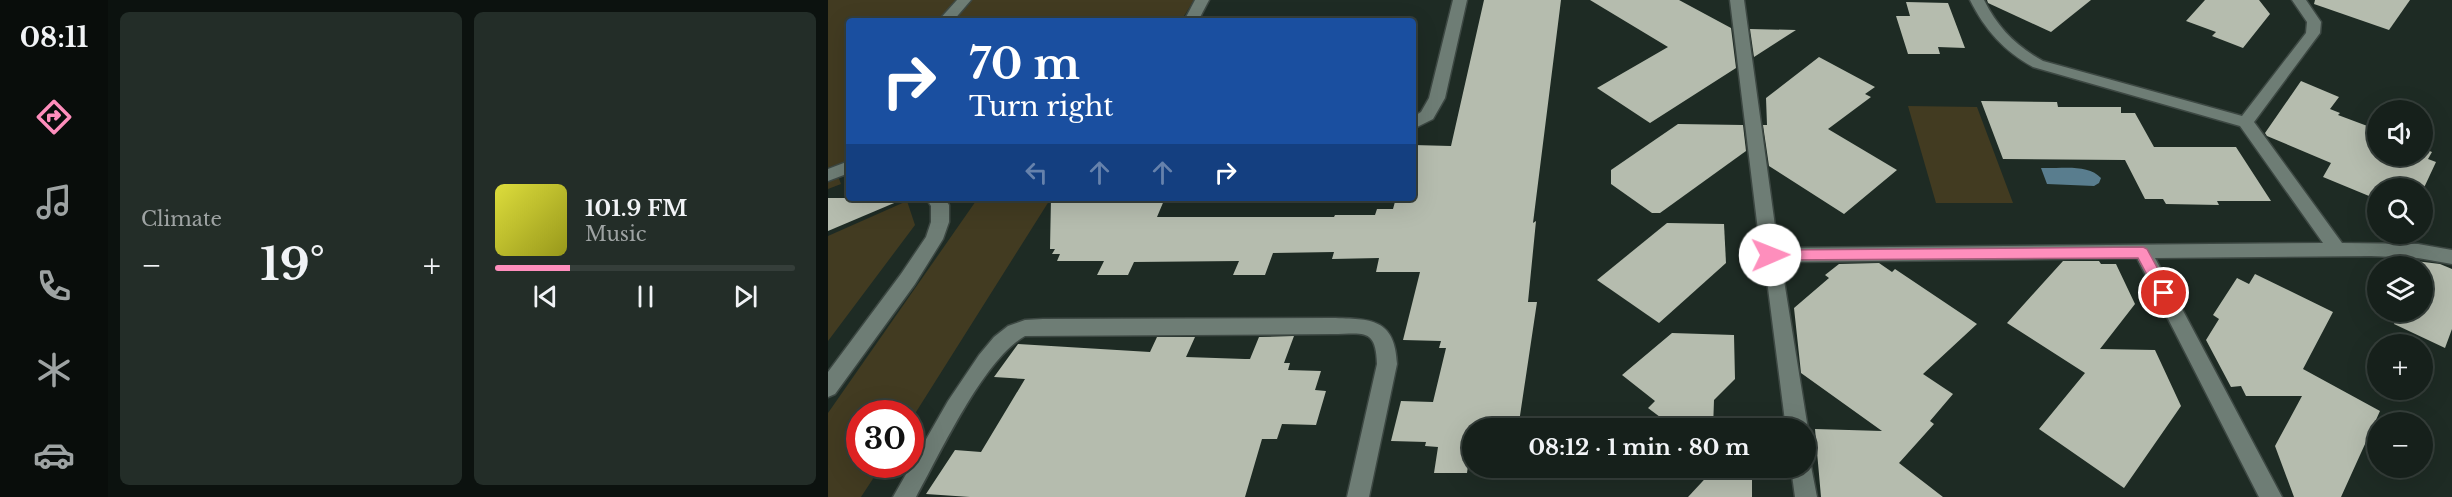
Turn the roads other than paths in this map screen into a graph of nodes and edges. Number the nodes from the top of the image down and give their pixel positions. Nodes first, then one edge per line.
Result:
1 (964, 0) edge
2 (1202, 0) edge
3 (1460, 0) edge
4 (1737, 0) edge
5 (1977, 0) edge
6 (2299, 0) edge
7 (948, 18) edge
8 (1193, 18) edge
9 (1416, 122) edge
10 (2246, 122) junction
11 (846, 168) edge
12 (828, 175) edge
13 (943, 201) edge
14 (2337, 249) junction
15 (2143, 253) junction
16 (1770, 255) junction
17 (2452, 257) edge
18 (828, 388) edge
19 (1796, 418) edge
20 (1803, 478) edge
21 (904, 497) edge
22 (1358, 497) edge
23 (1806, 497) edge
24 (2271, 497) edge

1 - 7 street
2 - 8 street
3 - 9 street
4 - 16 street
5 - 10 street
6 - 10 street
10 - 14 street
11 - 12 street
13 - 18 street
14 - 15 street
14 - 17 street
15 - 16 street
15 - 24 street
16 - 19 street
20 - 23 street
21 - 22 street

